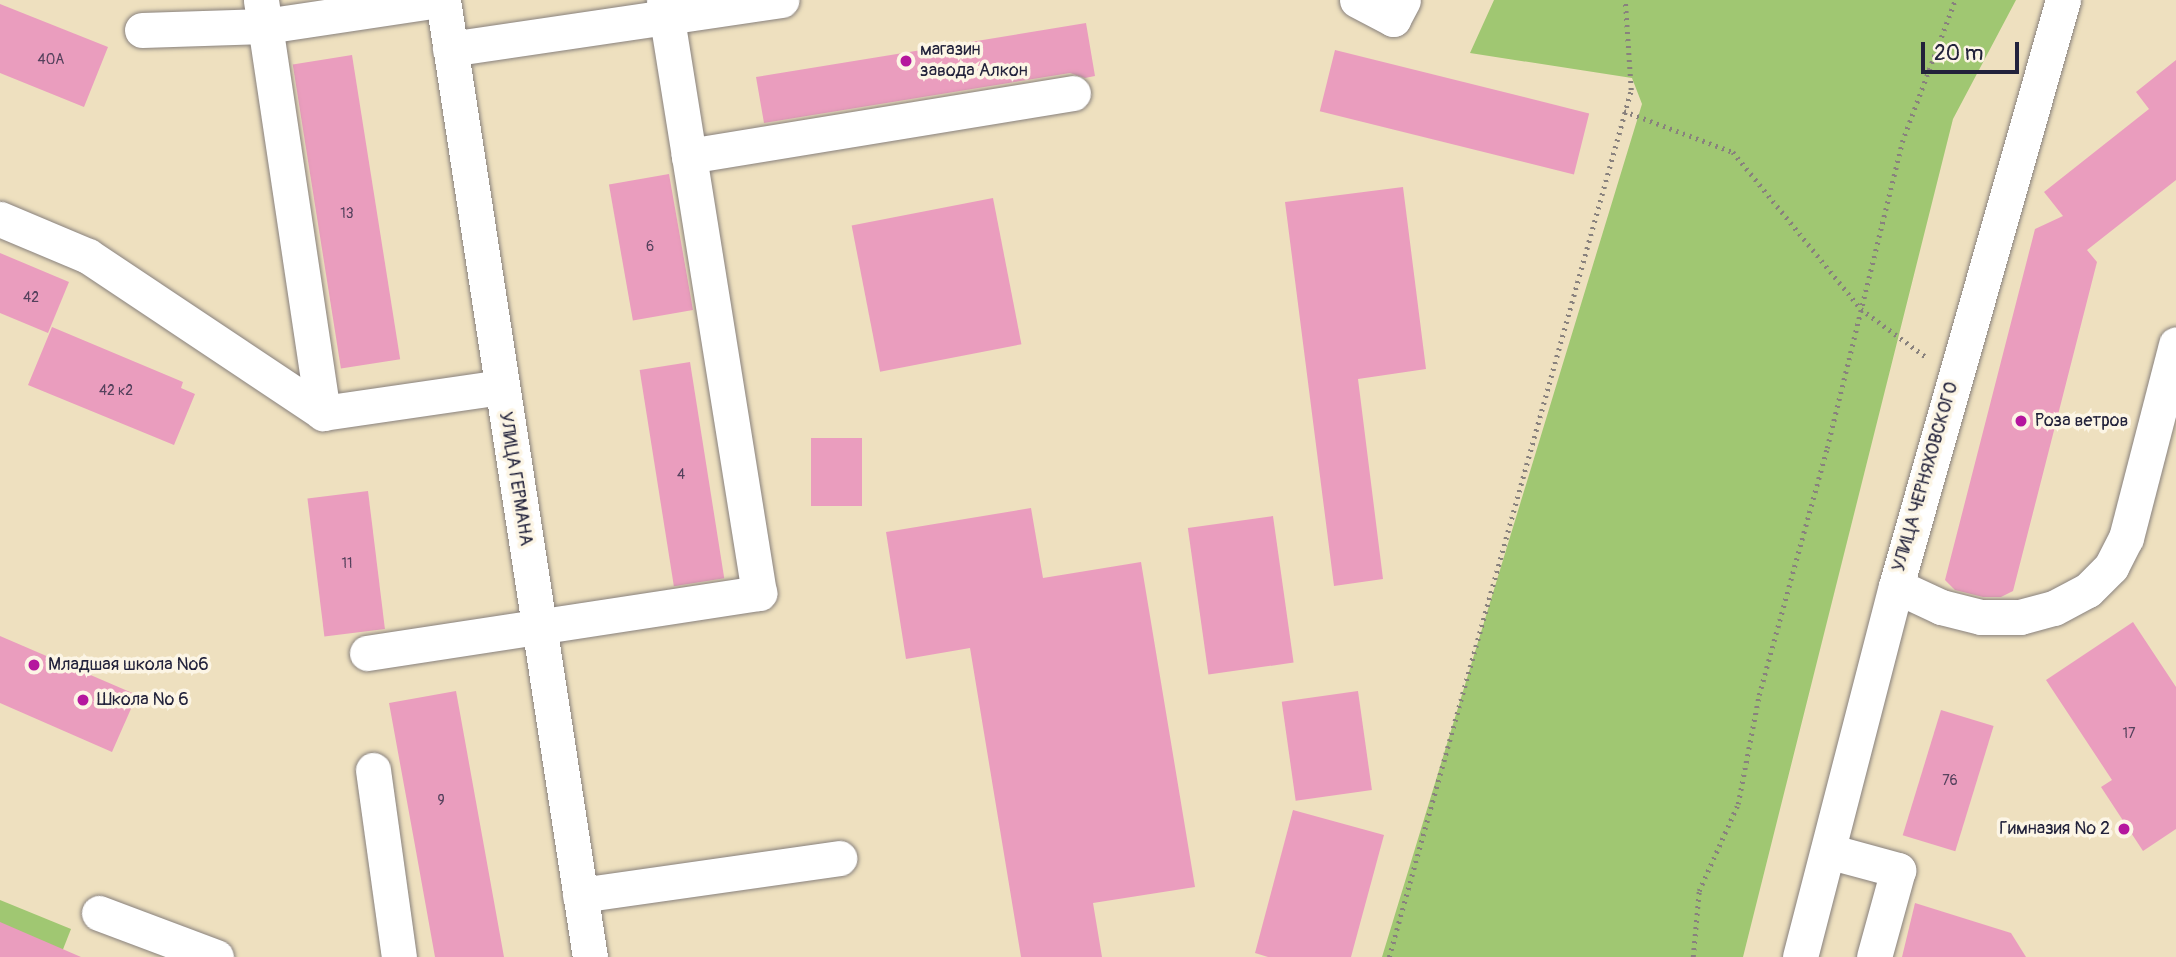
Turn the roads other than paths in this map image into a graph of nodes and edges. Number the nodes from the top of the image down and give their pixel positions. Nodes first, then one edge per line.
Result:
1 (441, 0) edge
2 (781, 0) edge
3 (1357, 0) edge
4 (1403, 0) edge
5 (2063, 0) edge
6 (665, 9) edge
7 (263, 13) edge
8 (142, 30) dead end
9 (450, 49) junction
10 (1073, 93) dead end
11 (689, 156) junction
12 (0, 219) edge
13 (2176, 344) edge
14 (501, 387) junction
15 (323, 413) junction
16 (1896, 586) junction
17 (538, 628) junction
18 (368, 653) dead end
19 (373, 770) dead end
20 (1828, 851) junction
21 (839, 858) dead end
22 (580, 895) junction
23 (99, 913) dead end
24 (216, 957) edge
25 (400, 957) edge
26 (590, 957) edge
27 (1800, 957) edge
28 (1874, 957) edge

1 - 7 street
1 - 9 street, УЛИЦА ГЕРМАНА
2 - 6 street
3 - 4 street
5 - 16 street, УЛИЦА ЧЕРНЯХОВСКОГО
6 - 9 street
6 - 11 street
7 - 8 street
7 - 15 street
9 - 14 street, УЛИЦА ГЕРМАНА
10 - 11 street
11 - 17 street
12 - 15 street
13 - 16 street
14 - 15 street
14 - 17 street, УЛИЦА ГЕРМАНА
16 - 20 street, УЛИЦА ЧЕРНЯХОВСКОГО
17 - 18 street
17 - 22 street, УЛИЦА ГЕРМАНА
19 - 25 street
20 - 27 street, УЛИЦА ЧЕРНЯХОВСКОГО
20 - 28 street
21 - 22 street
22 - 26 street, УЛИЦА ГЕРМАНА
23 - 24 street

